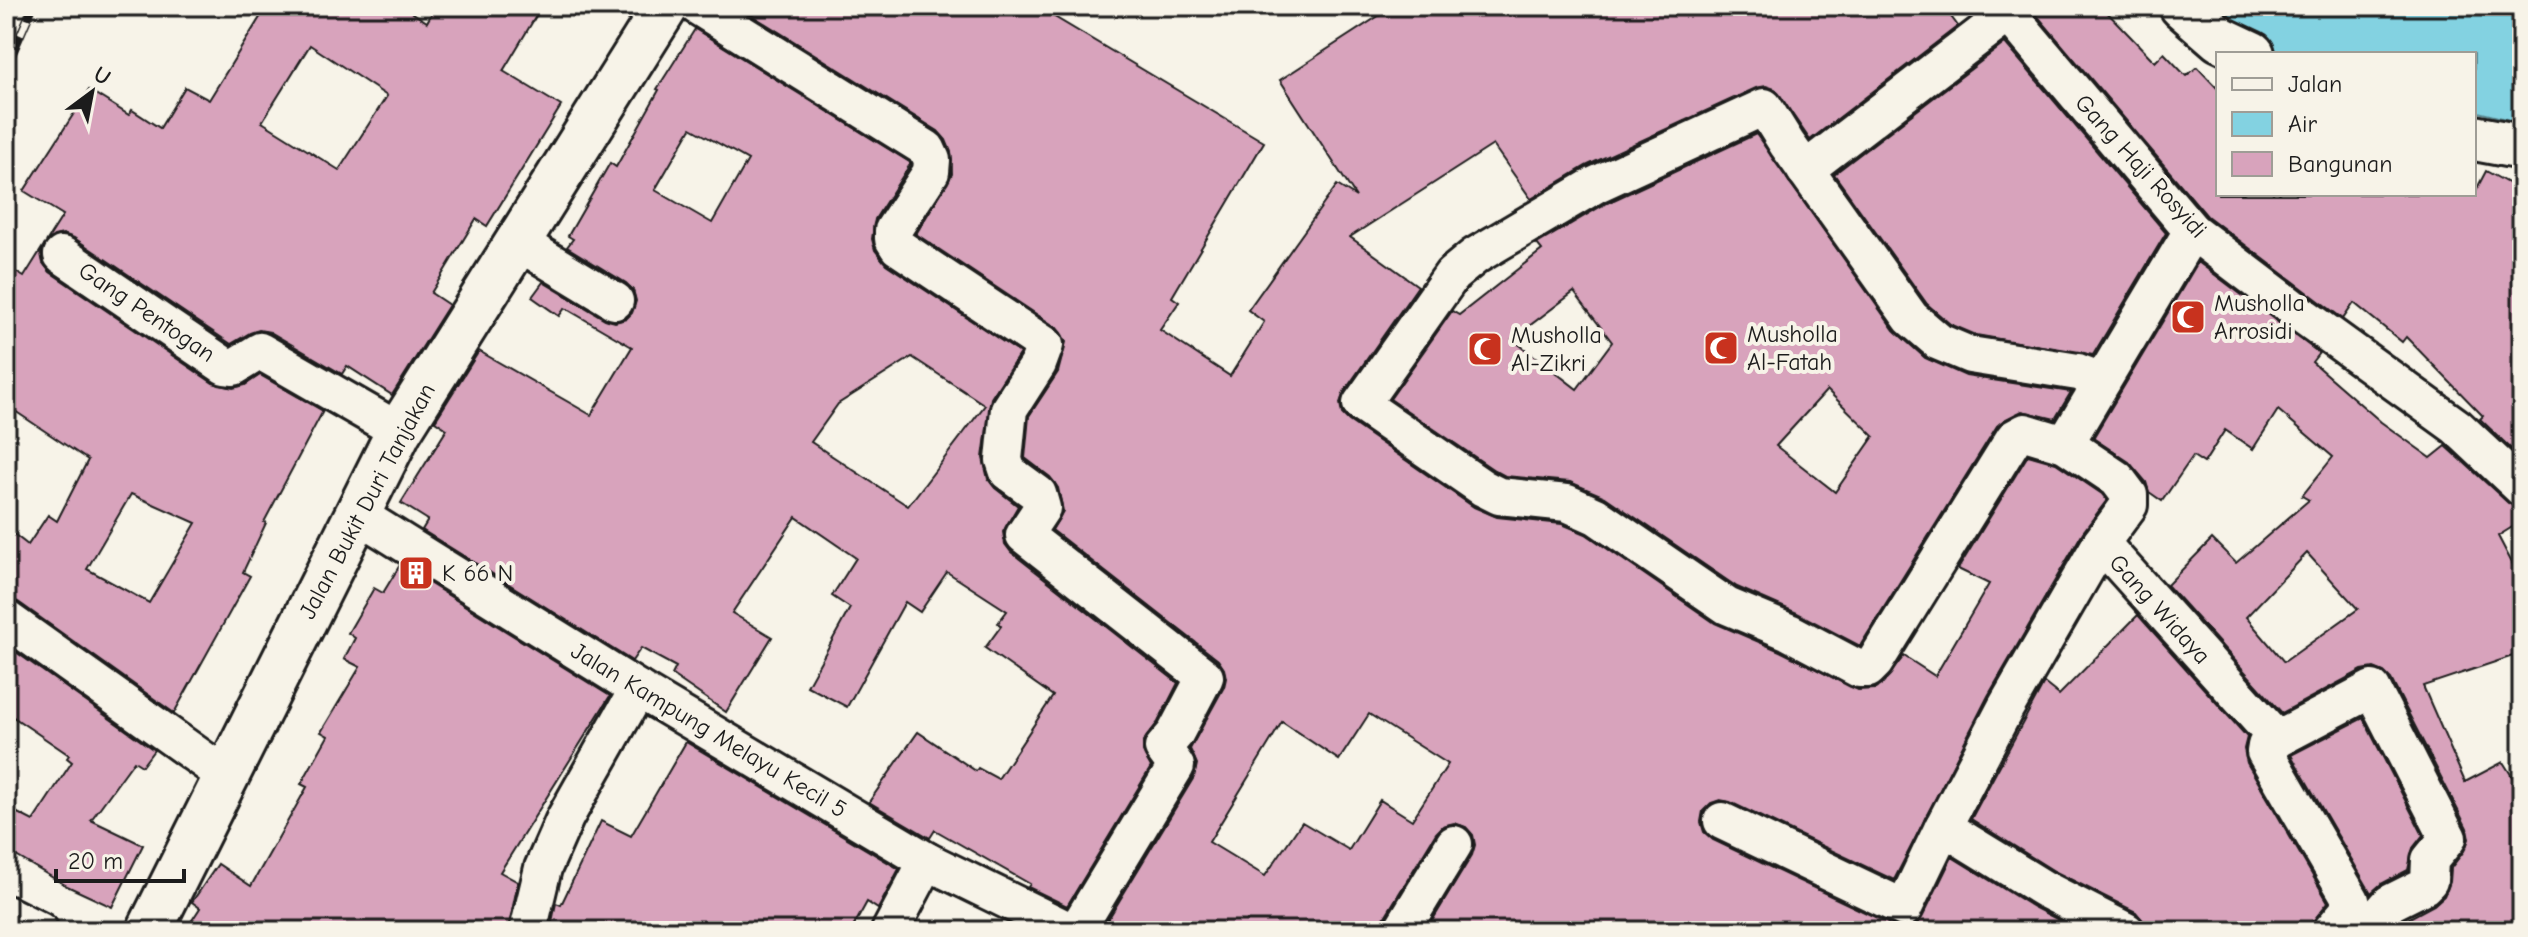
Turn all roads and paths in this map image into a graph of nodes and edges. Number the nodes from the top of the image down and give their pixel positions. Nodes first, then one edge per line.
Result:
1 (666, 6) edge
2 (697, 6) edge
3 (2182, 6) edge
4 (2005, 10) edge
5 (2248, 52) edge
6 (2476, 138) edge
7 (2522, 147) edge
8 (1805, 170) junction
9 (2192, 231) junction
10 (518, 242) junction
11 (62, 255) dead end
12 (615, 301) dead end
13 (2102, 381) junction
14 (399, 431) junction
15 (2065, 444) junction
16 (2522, 488) edge
17 (357, 514) junction
18 (2101, 543) junction
19 (6, 619) edge
20 (638, 689) junction
21 (2277, 739) junction
22 (226, 776) junction
23 (1722, 821) dead end
24 (1943, 827) junction
25 (1454, 844) dead end
26 (927, 861) junction
27 (6, 914) edge
28 (2347, 929) edge
29 (40, 931) edge
30 (149, 931) edge
31 (528, 931) edge
32 (890, 931) edge
33 (1070, 931) edge
34 (1076, 931) edge
35 (1401, 931) edge
36 (2126, 931) edge

1 - 10 street, Jalan Bukit Duri Tanjakan
2 - 34 street
3 - 5 street
4 - 8 street
4 - 9 street, Gang Haji Rosyidi
6 - 7 street
8 - 13 street
8 - 15 street, Gang Widaya
9 - 13 street
9 - 16 street, Gang Haji Rosyidi
10 - 12 street
10 - 14 street, Jalan Bukit Duri Tanjakan
11 - 14 street, Gang Pentogan
13 - 15 street
14 - 17 street, Jalan Bukit Duri Tanjakan
15 - 18 street, Gang Widaya
17 - 20 street, Jalan Kampung Melayu Kecil 5
17 - 22 street, Jalan Bukit Duri Tanjakan
18 - 21 street, Gang Widaya
18 - 24 street
19 - 22 street
20 - 26 street, Jalan Kampung Melayu Kecil 5
20 - 31 street
21 - 28 street
21 - 28 street
22 - 30 street, Jalan Bukit Duri Tanjakan
23 - 24 street
24 - 36 street
25 - 35 street
26 - 32 street
26 - 33 street, Jalan Kampung Melayu Kecil 5
27 - 29 street

